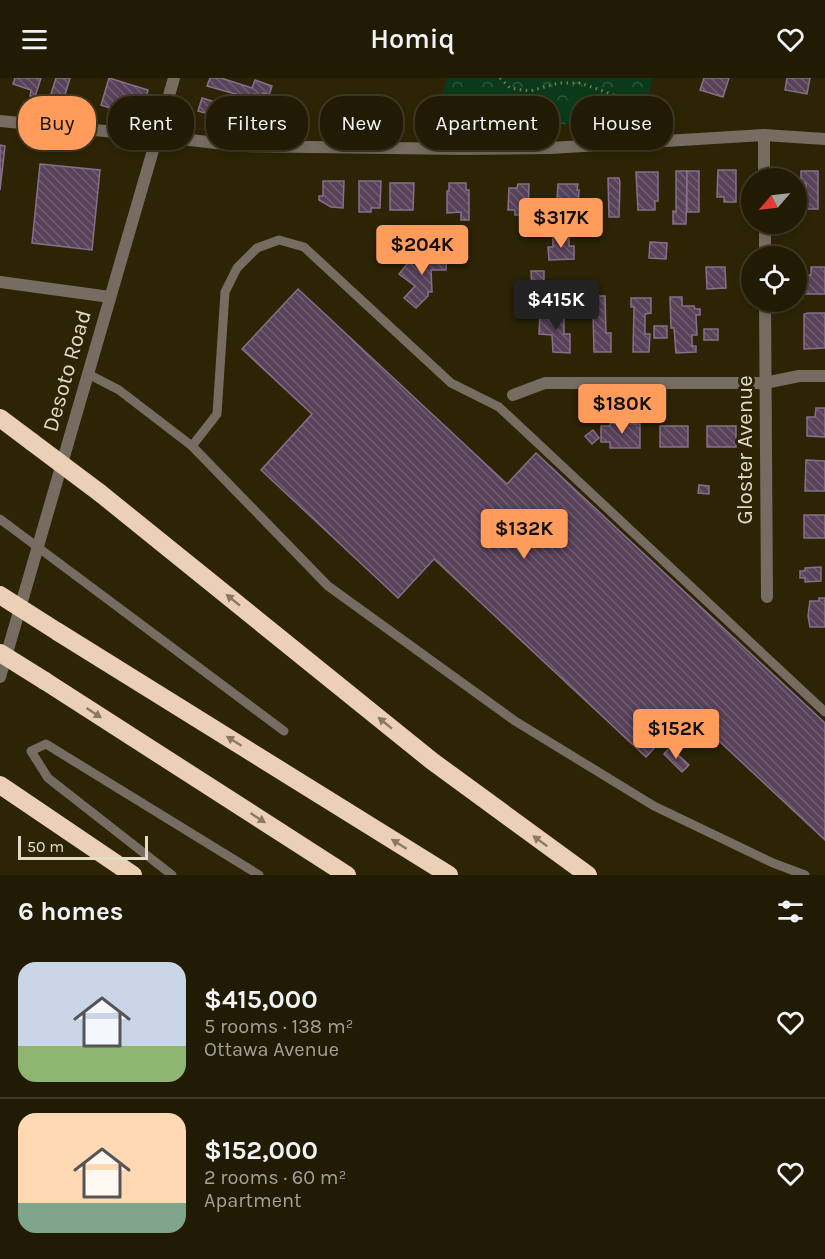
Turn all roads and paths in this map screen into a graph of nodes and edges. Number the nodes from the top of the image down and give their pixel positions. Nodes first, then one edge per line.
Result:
1 (174, 78) edge
2 (500, 78) edge
3 (169, 96) edge
4 (617, 96) dead end
5 (0, 121) edge
6 (108, 131) edge
7 (764, 135) junction
8 (825, 139) edge
9 (194, 140) edge
10 (153, 150) edge
11 (765, 168) edge
12 (0, 282) edge
13 (110, 297) junction
14 (765, 312) edge
15 (88, 374) junction
16 (825, 376) edge
17 (765, 383) junction
18 (513, 395) joint
19 (499, 406) junction
20 (0, 418) edge
21 (192, 446) junction
22 (4, 522) edge
23 (0, 595) edge
24 (766, 597) dead end
25 (0, 653) edge
26 (0, 677) edge
27 (825, 712) edge
28 (284, 731) dead end
29 (6, 789) edge
30 (583, 872) edge
31 (133, 875) edge
32 (172, 875) edge
33 (259, 875) edge
34 (347, 875) edge
35 (449, 875) edge
36 (804, 875) edge

1 - 3 street, Desoto Road
2 - 4 path
5 - 6 street
7 - 8 street
7 - 9 street
7 - 11 street
10 - 13 street, Desoto Road
12 - 13 street
13 - 15 street, Desoto Road
14 - 17 street, Gloster Avenue
15 - 21 lane
15 - 26 street, Desoto Road
16 - 17 street
17 - 18 street
17 - 24 street, Gloster Avenue
18 - 19 lane
19 - 21 lane
19 - 27 lane
30 -> 20 highway, bridge
21 - 36 lane
22 - 28 lane, bridge
35 -> 23 highway, bridge
25 -> 34 highway, bridge
29 - 31 highway
32 - 33 lane

